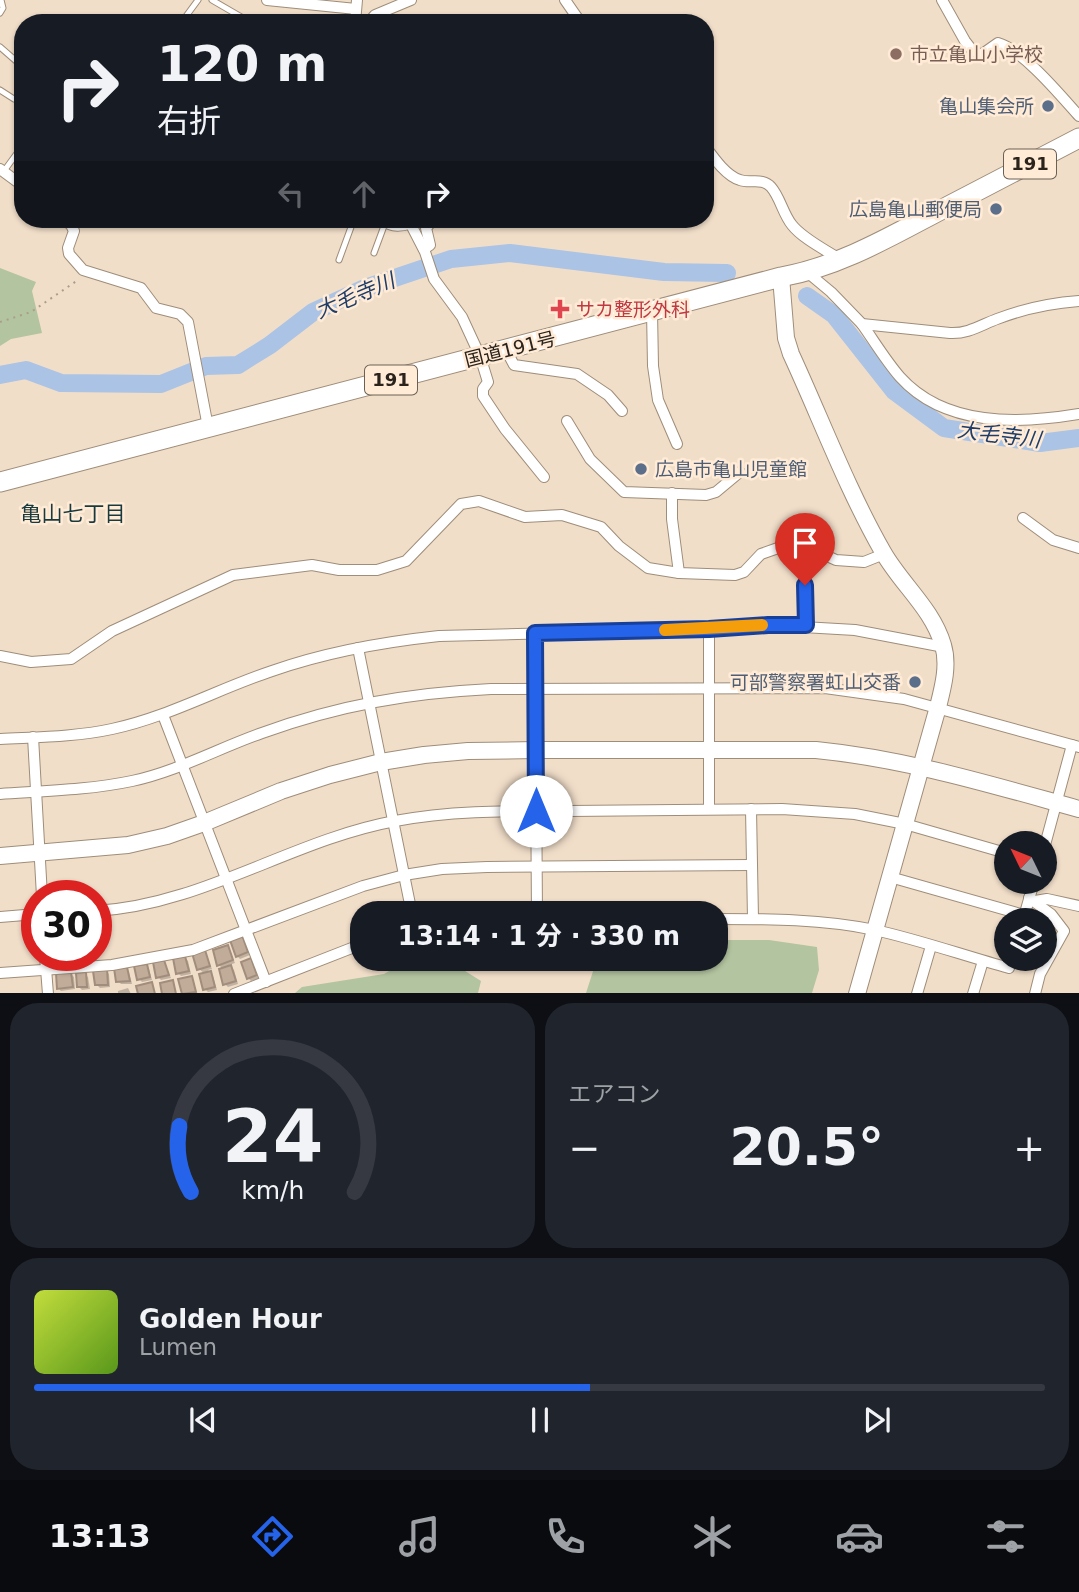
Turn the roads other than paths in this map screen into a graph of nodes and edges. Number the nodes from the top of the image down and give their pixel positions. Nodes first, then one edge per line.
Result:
1 (1, 0) edge
2 (212, 0) edge
3 (267, 0) edge
4 (411, 0) edge
5 (942, 0) edge
6 (357, 5) edge
7 (0, 13) edge
8 (232, 14) edge
9 (377, 14) edge
10 (0, 47) edge
11 (14, 59) edge
12 (0, 90) edge
13 (14, 99) dead end
14 (1079, 116) edge
15 (1079, 138) edge
16 (14, 156) edge
17 (714, 159) edge
18 (2, 170) edge
19 (72, 228) edge
20 (351, 228) edge
21 (383, 228) edge
22 (412, 228) edge
23 (426, 228) edge
24 (424, 250) junction
25 (374, 253) dead end
26 (339, 260) dead end
27 (841, 260) junction
28 (807, 272) junction
29 (781, 277) junction
30 (1079, 301) edge
31 (652, 311) junction
32 (862, 324) junction
33 (506, 350) junction
34 (480, 356) junction
35 (622, 411) dead end
36 (1079, 414) edge
37 (567, 421) dead end
38 (208, 427) junction
39 (677, 444) dead end
40 (740, 472) dead end
41 (544, 477) dead end
42 (0, 482) edge
43 (672, 494) junction
44 (1023, 518) dead end
45 (1079, 548) edge
46 (884, 554) junction
47 (679, 573) junction
48 (805, 585) dead end
49 (806, 625) junction
50 (709, 629) junction
51 (535, 633) junction
52 (944, 647) junction
53 (358, 648) junction
54 (0, 656) edge
55 (708, 688) junction
56 (535, 689) junction
57 (369, 702) junction
58 (939, 708) junction
59 (163, 715) junction
60 (33, 737) junction
61 (0, 739) edge
62 (1075, 746) edge
63 (709, 749) junction
64 (536, 750) junction
65 (381, 762) junction
66 (182, 766) junction
67 (922, 767) junction
68 (36, 792) junction
69 (0, 794) edge
70 (1057, 803) junction
71 (709, 809) junction
72 (751, 809) junction
73 (1079, 809) edge
74 (536, 811) junction
75 (393, 821) junction
76 (204, 823) junction
77 (905, 824) junction
78 (1049, 831) edge
79 (994, 850) edge
80 (38, 853) junction
81 (0, 856) edge
82 (751, 865) junction
83 (536, 866) junction
84 (404, 875) junction
85 (890, 877) junction
86 (41, 880) edge
87 (226, 880) junction
88 (1033, 894) edge
89 (1032, 900) junction
90 (409, 901) edge
91 (537, 901) edge
92 (1079, 906) edge
93 (1028, 908) edge
94 (112, 909) edge
95 (994, 909) edge
96 (21, 916) edge
97 (0, 917) edge
98 (728, 919) edge
99 (753, 919) junction
100 (876, 930) junction
101 (246, 931) junction
102 (930, 946) junction
103 (350, 949) edge
104 (982, 961) junction
105 (994, 964) edge
106 (112, 965) edge
107 (31, 971) edge
108 (46, 971) edge
109 (0, 973) edge
110 (266, 982) junction
111 (48, 993) edge
112 (234, 993) edge
113 (857, 993) edge
114 (917, 993) edge
115 (973, 993) edge
116 (1035, 993) edge

1 - 7 lane
2 - 8 lane
3 - 6 street
4 - 9 street
5 - 14 street
10 - 11 lane
12 - 13 lane
15 - 27 highway, 国道191号 / 191
16 - 18 lane
17 - 27 street
19 - 38 street
20 - 26 lane
21 - 25 lane
22 - 24 street
23 - 24 street
24 - 34 street
27 - 28 highway, 国道191号 / 191
28 - 29 highway, 国道191号 / 191
28 - 32 street
29 - 31 highway, 国道191号 / 191
29 - 46 street
30 - 32 street
31 - 33 highway, 国道191号 / 191
31 - 39 street
32 - 36 street
33 - 34 highway, 国道191号 / 191
33 - 35 street
34 - 38 highway, 国道191号 / 191
34 - 41 street
37 - 43 street
38 - 42 highway, 国道191号 / 191
40 - 43 street
43 - 47 street
44 - 45 street
46 - 47 street
46 - 52 street
47 - 54 street
48 - 49 street
49 - 50 street
49 - 52 street
50 - 51 street
50 - 55 street
51 - 53 street
51 - 56 street
52 - 58 street
53 - 57 street
53 - 59 street
55 - 56 street
55 - 58 street
55 - 63 street
56 - 57 street
56 - 64 street
57 - 65 street
57 - 66 street
58 - 62 street
58 - 67 street
59 - 60 street
59 - 66 street
60 - 61 street
60 - 68 street
62 - 70 street
63 - 64 street
63 - 67 street
63 - 71 street
64 - 65 street
64 - 74 street
65 - 75 street
65 - 76 street
66 - 68 street
66 - 76 street
67 - 70 street
67 - 77 street
68 - 69 street
68 - 80 street
70 - 73 street
70 - 78 street
71 - 72 street
71 - 74 street
72 - 77 street
72 - 82 street
74 - 75 street
74 - 83 street
75 - 84 street
75 - 87 street
76 - 80 street
76 - 87 street
77 - 79 street
77 - 85 street
80 - 81 street
80 - 86 street
82 - 83 street
82 - 99 street
83 - 84 street
83 - 91 street
84 - 90 street
84 - 101 street
85 - 95 street
85 - 100 street
87 - 94 street
87 - 101 street
88 - 89 street
89 - 92 street
89 - 93 street
89 - 116 street
96 - 97 street
98 - 99 street
99 - 100 street
100 - 102 street
100 - 113 street
101 - 106 street
101 - 110 street
102 - 104 street
102 - 114 street
103 - 110 street
104 - 105 street
104 - 115 street
107 - 109 street
108 - 111 street
110 - 112 street

